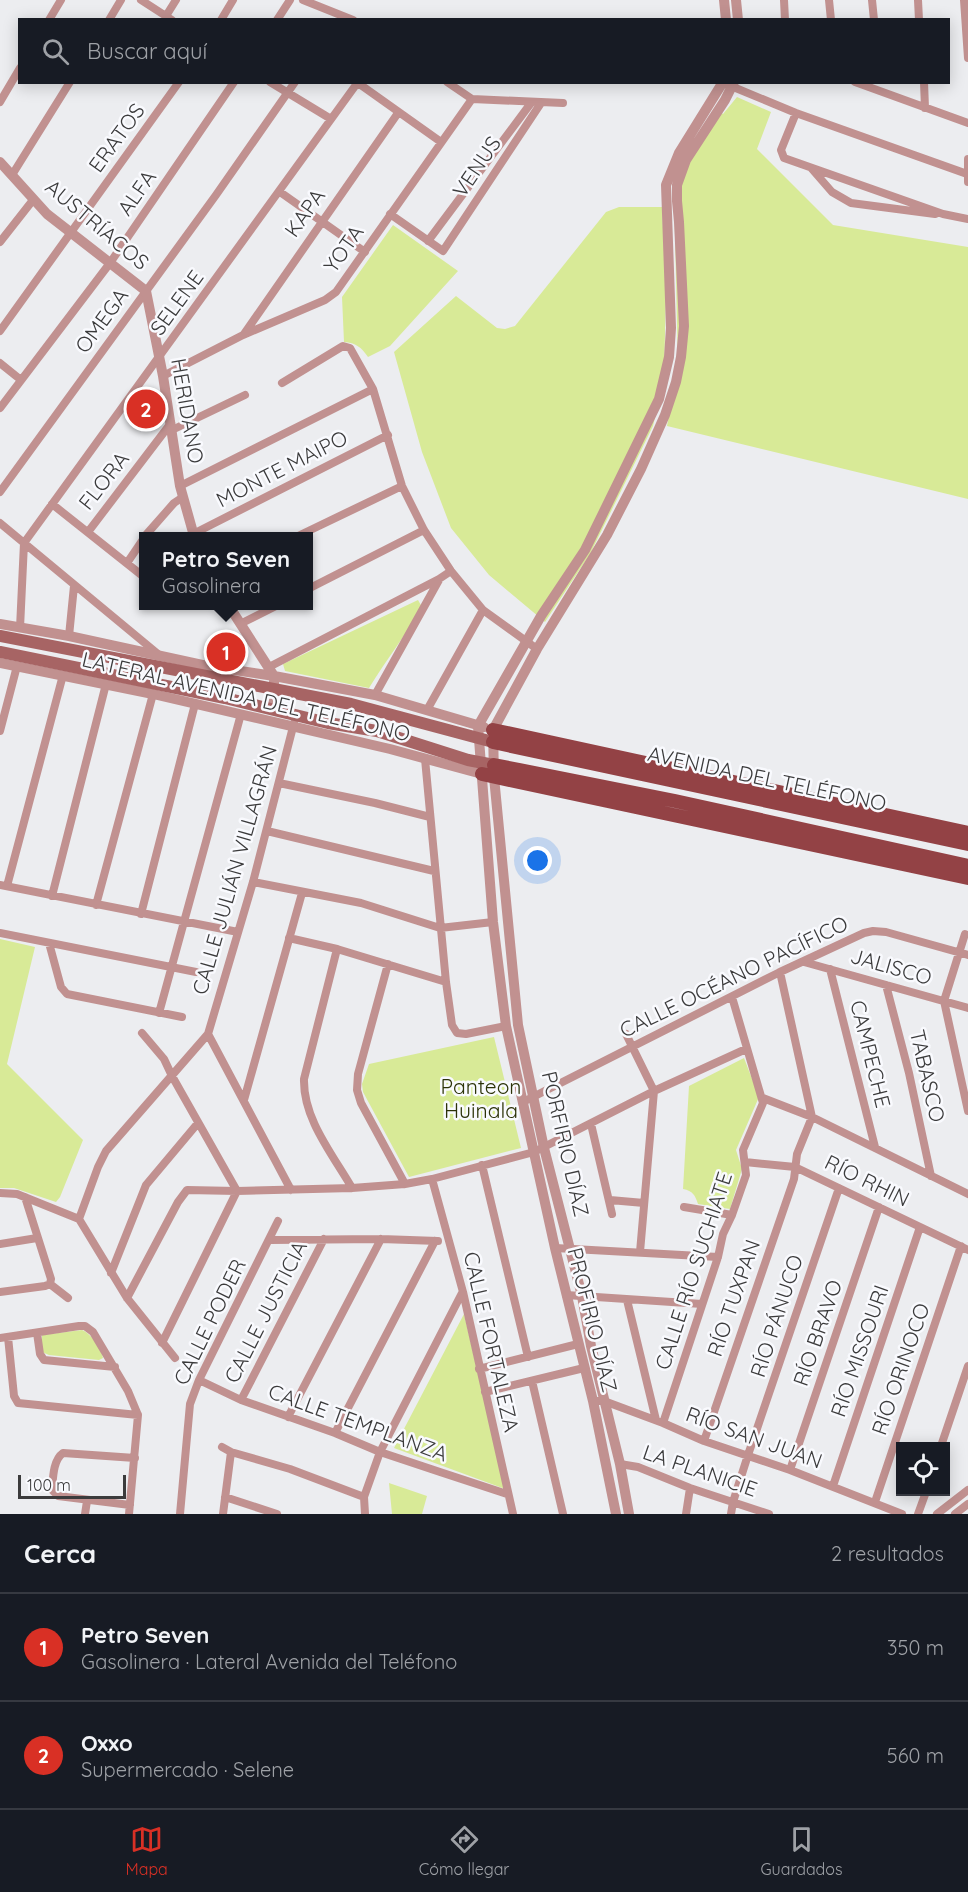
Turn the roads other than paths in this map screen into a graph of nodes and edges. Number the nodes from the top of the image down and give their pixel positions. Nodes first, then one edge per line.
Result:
1 (62, 0) edge
2 (121, 0) edge
3 (141, 0) edge
4 (176, 0) edge
5 (233, 0) edge
6 (290, 0) edge
7 (303, 0) edge
8 (724, 0) edge
9 (736, 0) edge
10 (784, 0) edge
11 (829, 0) edge
12 (872, 0) edge
13 (918, 0) edge
14 (964, 0) edge
15 (340, 17) edge
16 (50, 18) edge
17 (110, 18) edge
18 (170, 18) edge
19 (222, 18) edge
20 (278, 18) edge
21 (726, 18) edge
22 (738, 18) edge
23 (785, 18) edge
24 (831, 18) edge
25 (874, 18) edge
26 (919, 18) edge
27 (968, 58) edge
28 (18, 71) edge
29 (69, 84) edge
30 (178, 84) edge
31 (233, 84) edge
32 (273, 84) edge
33 (294, 84) edge
34 (357, 84) edge
35 (359, 84) edge
36 (450, 84) edge
37 (728, 84) edge
38 (924, 84) edge
39 (878, 87) edge
40 (288, 93) junction
41 (472, 99) junction
42 (0, 102) edge
43 (531, 103) junction
44 (542, 103) junction
45 (563, 104) dead end
46 (926, 108) junction
47 (398, 113) junction
48 (796, 113) junction
49 (331, 119) junction
50 (968, 123) edge
51 (441, 142) junction
52 (968, 159) edge
53 (0, 162) edge
54 (812, 168) junction
55 (12, 175) junction
56 (968, 178) edge
57 (280, 192) junction
58 (33, 200) junction
59 (390, 214) junction
60 (943, 214) junction
61 (968, 219) edge
62 (321, 222) junction
63 (71, 234) junction
64 (428, 241) junction
65 (0, 242) edge
66 (365, 252) junction
67 (110, 263) junction
68 (146, 291) junction
69 (0, 331) edge
70 (243, 335) junction
71 (159, 360) junction
72 (0, 363) edge
73 (163, 376) junction
74 (21, 380) junction
75 (282, 383) dead end
76 (373, 389) junction
77 (245, 395) dead end
78 (0, 408) edge
79 (171, 427) junction
80 (388, 435) junction
81 (402, 486) junction
82 (0, 492) edge
83 (182, 492) junction
84 (52, 504) junction
85 (0, 523) edge
86 (424, 530) junction
87 (87, 532) junction
88 (148, 532) edge
89 (193, 532) edge
90 (200, 532) edge
91 (308, 532) edge
92 (24, 543) junction
93 (139, 545) edge
94 (127, 563) junction
95 (451, 571) junction
96 (139, 573) edge
97 (439, 579) junction
98 (74, 586) junction
99 (313, 587) edge
100 (231, 610) edge
101 (268, 610) edge
102 (483, 610) junction
103 (0, 624) edge
104 (240, 624) junction
105 (20, 628) junction
106 (0, 636) edge
107 (69, 636) junction
108 (526, 641) junction
109 (537, 649) junction
110 (0, 652) edge
111 (161, 657) junction
112 (0, 663) edge
113 (17, 666) junction
114 (271, 671) junction
115 (63, 675) junction
116 (106, 684) junction
117 (134, 684) junction
118 (274, 689) junction
119 (153, 694) junction
120 (375, 695) junction
121 (195, 704) junction
122 (270, 708) junction
123 (427, 710) junction
124 (241, 714) junction
125 (296, 715) junction
126 (478, 726) junction
127 (293, 728) junction
128 (0, 732) edge
129 (493, 736) junction
130 (478, 739) junction
131 (425, 759) junction
132 (487, 770) junction
133 (653, 770) junction
134 (279, 783) junction
135 (702, 813) junction
136 (430, 817) junction
137 (267, 831) junction
138 (968, 833) edge
139 (968, 844) edge
140 (968, 866) edge
141 (434, 871) junction
142 (968, 878) edge
143 (253, 882) junction
144 (4, 885) edge
145 (302, 893) junction
146 (52, 896) junction
147 (96, 905) junction
148 (141, 914) junction
149 (184, 922) junction
150 (493, 922) junction
151 (440, 928) junction
152 (238, 932) junction
153 (0, 933) edge
154 (965, 934) dead end
155 (289, 938) junction
156 (49, 944) junction
157 (337, 950) junction
158 (964, 954) edge
159 (804, 962) junction
160 (388, 964) junction
161 (172, 967) junction
162 (830, 969) junction
163 (196, 972) dead end
164 (780, 972) junction
165 (446, 982) junction
166 (886, 985) junction
167 (732, 997) junction
168 (944, 1001) junction
169 (968, 1008) edge
170 (159, 1013) junction
171 (182, 1017) dead end
172 (506, 1026) junction
173 (142, 1033) dead end
174 (208, 1034) junction
175 (626, 1034) dead end
176 (632, 1048) junction
177 (746, 1049) junction
178 (172, 1076) junction
179 (654, 1091) junction
180 (763, 1098) junction
181 (528, 1099) junction
182 (244, 1100) junction
183 (968, 1111) edge
184 (812, 1117) junction
185 (198, 1123) junction
186 (591, 1124) junction
187 (875, 1147) junction
188 (539, 1150) junction
189 (745, 1162) junction
190 (482, 1165) junction
191 (795, 1167) junction
192 (931, 1176) junction
193 (432, 1179) junction
194 (405, 1184) junction
195 (352, 1188) junction
196 (839, 1188) junction
197 (291, 1190) junction
198 (237, 1191) junction
199 (0, 1193) edge
200 (968, 1194) edge
201 (25, 1197) junction
202 (610, 1200) junction
203 (645, 1203) junction
204 (684, 1207) dead end
205 (879, 1207) junction
206 (612, 1214) dead end
207 (732, 1215) junction
208 (79, 1219) junction
209 (278, 1221) dead end
210 (920, 1227) junction
211 (37, 1238) junction
212 (324, 1239) junction
213 (381, 1239) junction
214 (270, 1240) junction
215 (435, 1241) junction
216 (449, 1241) junction
217 (0, 1244) edge
218 (555, 1248) junction
219 (570, 1248) junction
220 (965, 1248) edge
221 (640, 1252) junction
222 (718, 1257) junction
223 (111, 1272) junction
224 (50, 1284) junction
225 (0, 1292) edge
226 (462, 1292) junction
227 (566, 1295) junction
228 (582, 1296) junction
229 (68, 1298) dead end
230 (127, 1298) junction
231 (627, 1300) junction
232 (702, 1304) junction
233 (37, 1333) junction
234 (4, 1338) edge
235 (162, 1343) junction
236 (578, 1344) junction
237 (528, 1357) junction
238 (175, 1358) dead end
239 (968, 1366) edge
240 (115, 1367) junction
241 (584, 1368) junction
242 (479, 1369) junction
243 (199, 1380) junction
244 (532, 1381) junction
245 (485, 1392) junction
246 (241, 1401) junction
247 (592, 1401) junction
248 (604, 1401) junction
249 (138, 1415) junction
250 (288, 1417) junction
251 (659, 1421) junction
252 (335, 1433) junction
253 (705, 1441) junction
254 (942, 1442) edge
255 (222, 1447) dead end
256 (231, 1452) junction
257 (380, 1452) junction
258 (748, 1455) junction
259 (135, 1458) junction
260 (620, 1464) junction
261 (790, 1470) junction
262 (833, 1486) junction
263 (690, 1488) junction
264 (968, 1490) edge
265 (507, 1494) junction
266 (924, 1496) edge
267 (225, 1497) junction
268 (364, 1497) junction
269 (87, 1501) junction
270 (733, 1502) junction
271 (875, 1502) junction
272 (968, 1504) edge
273 (130, 1510) edge
274 (85, 1514) edge
275 (180, 1514) edge
276 (223, 1514) edge
277 (277, 1514) edge
278 (365, 1514) edge
279 (513, 1514) edge
280 (563, 1514) edge
281 (616, 1514) edge
282 (629, 1514) edge
283 (686, 1514) edge
284 (731, 1514) edge
285 (769, 1514) edge
286 (902, 1514) edge
287 (918, 1514) edge
288 (937, 1514) edge
289 (955, 1514) edge

1 - 16 street
2 - 17 street
3 - 18 street
4 - 18 street
5 - 19 street
6 - 20 street
7 - 15 street
8 - 21 street
9 - 22 street
10 - 23 street
11 - 24 street
12 - 25 street
13 - 26 street
14 - 27 street
28 - 42 street
29 - 55 street
30 - 63 street, ERATOS
31 - 67 street, ALFA
32 - 40 street
33 - 40 street, OMEGA
34 - 49 street, SELENE
35 - 47 street
36 - 41 street
37 - 48 street
37 - 108 street
37 - 109 street
38 - 46 street
39 - 46 street
40 - 49 street
40 - 68 street, OMEGA
41 - 43 street
41 - 51 street, YOTA
43 - 44 street
43 - 64 street, VENUS
44 - 45 street
44 - 64 street, VENUS
46 - 50 street
47 - 51 street
47 - 62 street, KAPA
48 - 54 street
48 - 56 street
49 - 57 street, SELENE
51 - 59 street, YOTA
52 - 56 street
53 - 55 street, AUSTRÍACOS
54 - 60 street
54 - 60 street
55 - 58 street, AUSTRÍACOS
57 - 62 street
57 - 71 street, SELENE
58 - 63 street, AUSTRÍACOS
58 - 65 street
59 - 64 street
59 - 66 street, YOTA
60 - 61 street
62 - 66 street
62 - 70 street, KAPA
63 - 67 street, AUSTRÍACOS
63 - 69 street, ERATOS
66 - 70 street, YOTA
67 - 68 street, AUSTRÍACOS
67 - 74 street, ALFA
68 - 71 street, HERIDANO
68 - 82 street, OMEGA
70 - 73 street, YOTA
71 - 73 street, HERIDANO
71 - 84 street, SELENE
72 - 74 street
73 - 79 street, HERIDANO
74 - 78 street, ALFA
75 - 76 street
76 - 80 street
76 - 83 street
77 - 79 street
79 - 83 street, HERIDANO
79 - 87 street, FLORA
80 - 81 street
80 - 90 street, MONTE MAIPO
81 - 86 street
81 - 91 street
83 - 88 street
83 - 89 street, HERIDANO
84 - 87 street
84 - 92 street, SELENE
85 - 92 street
86 - 95 street
86 - 99 street
87 - 94 street
92 - 98 street
92 - 105 street
93 - 94 street
94 - 96 street
95 - 97 street
95 - 102 street
97 - 114 street
97 - 120 street
98 - 107 street
98 - 111 street
100 - 104 street
101 - 104 street
102 - 108 street
102 - 123 street
103 - 105 street, LATERAL AVENIDA DEL TELÉFONO
104 - 114 street
105 - 107 street, LATERAL AVENIDA DEL TELÉFONO
106 - 118 main road
107 - 111 street, LATERAL AVENIDA DEL TELÉFONO
108 - 109 street
108 - 126 street
109 - 129 street
110 - 117 main road
111 - 114 street, LATERAL AVENIDA DEL TELÉFONO
112 - 113 street, LATERAL AVENIDA DEL TELÉFONO
113 - 115 street, LATERAL AVENIDA DEL TELÉFONO
113 - 128 street
114 - 118 street
114 - 120 street, LATERAL AVENIDA DEL TELÉFONO
115 - 116 street, LATERAL AVENIDA DEL TELÉFONO
115 - 144 street
116 - 117 street, LATERAL AVENIDA DEL TELÉFONO
116 - 146 street
117 - 119 street, LATERAL AVENIDA DEL TELÉFONO
117 - 122 main road
118 - 122 street
118 - 130 main road
119 - 121 street, LATERAL AVENIDA DEL TELÉFONO
119 - 147 street
120 - 123 street, LATERAL AVENIDA DEL TELÉFONO
121 - 124 street, LATERAL AVENIDA DEL TELÉFONO
121 - 148 street
122 - 125 main road
123 - 126 street, LATERAL AVENIDA DEL TELÉFONO
124 - 127 street, LATERAL AVENIDA DEL TELÉFONO
124 - 149 street
125 - 127 street, CALLE JULIÁN VILLAGRÁN
125 - 132 main road
126 - 129 street, LATERAL AVENIDA DEL TELÉFONO
126 - 130 street
127 - 131 street, LATERAL AVENIDA DEL TELÉFONO
127 - 134 street, CALLE JULIÁN VILLAGRÁN
129 - 130 main road
129 - 132 street
129 - 133 main road
129 - 133 main road, AVENIDA DEL TELÉFONO
130 - 132 street
131 - 132 street, LATERAL AVENIDA DEL TELÉFONO
131 - 136 street
132 - 135 main road
132 - 150 street, PROFIRIO DÍAZ
132 - 181 street, PORFIRIO DÍAZ
133 - 138 main road
133 - 139 main road, AVENIDA DEL TELÉFONO
134 - 136 street
134 - 137 street, CALLE JULIÁN VILLAGRÁN
135 - 140 main road
135 - 142 main road
136 - 141 street
137 - 141 street
137 - 143 street, CALLE JULIÁN VILLAGRÁN
141 - 151 street
143 - 145 street
143 - 152 street, CALLE JULIÁN VILLAGRÁN
144 - 146 street
145 - 151 street
145 - 155 street
146 - 147 street
147 - 148 street
148 - 149 street
149 - 152 street
149 - 161 street
150 - 151 street
150 - 172 street, PROFIRIO DÍAZ
151 - 165 street
152 - 174 street, CALLE JULIÁN VILLAGRÁN
153 - 156 street
154 - 158 street
155 - 157 street
155 - 182 street
156 - 161 street
156 - 170 street
157 - 160 street
157 - 195 street
158 - 159 street, CALLE OCÉANO PACÍFICO
158 - 168 street
159 - 162 street, JALISCO
159 - 164 street, CALLE OCÉANO PACÍFICO
160 - 165 street
160 - 194 street
161 - 163 street
161 - 170 street
162 - 166 street, JALISCO
162 - 187 street, CAMPECHE
164 - 167 street, CALLE OCÉANO PACÍFICO
164 - 184 street
165 - 172 street
166 - 168 street, JALISCO
166 - 192 street, TABASCO
167 - 176 street, CALLE OCÉANO PACÍFICO
167 - 177 street
168 - 169 street, JALISCO
168 - 183 street
170 - 171 street
172 - 181 street, PROFIRIO DÍAZ
173 - 178 street
174 - 178 street
174 - 182 street
175 - 176 street
176 - 179 street
176 - 181 street, CALLE OCÉANO PACÍFICO
177 - 179 street
177 - 180 street
178 - 185 street
178 - 208 street
179 - 186 street
179 - 203 street
180 - 184 street
180 - 189 street, CALLE RÍO SUCHIATE
181 - 188 street, PROFIRIO DÍAZ
182 - 197 street
184 - 187 street
184 - 191 street, RÍO TUXPAN
185 - 198 street
185 - 223 street
186 - 188 street
186 - 202 street
187 - 192 street
188 - 190 street
188 - 218 street, PROFIRIO DÍAZ
188 - 219 street, PORFIRIO DÍAZ
189 - 191 street, RÍO RHIN
189 - 207 street, CALLE RÍO SUCHIATE
190 - 193 street
190 - 237 street
191 - 196 street, RÍO RHIN
191 - 253 street, RÍO TUXPAN
192 - 200 street
193 - 194 street
193 - 216 street, CALLE FORTALEZA
194 - 195 street
195 - 197 street
196 - 205 street, RÍO RHIN
196 - 258 street, RÍO PÁNUCO
197 - 198 street
198 - 230 street
198 - 235 street
199 - 201 street
201 - 208 street
201 - 211 street
202 - 203 street
202 - 206 street
203 - 221 street
204 - 207 street
205 - 210 street, RÍO RHIN
205 - 261 street, RÍO BRAVO
207 - 222 street, CALLE RÍO SUCHIATE
208 - 223 street
209 - 214 street, CALLE PODER
210 - 220 street, RÍO RHIN
210 - 262 street, RÍO MISSOURI
211 - 217 street
211 - 224 street
212 - 213 street
212 - 214 street
212 - 246 street, CALLE JUSTICIA
213 - 215 street
213 - 250 street
214 - 243 street, CALLE PODER
215 - 216 street
215 - 252 street
216 - 226 street, CALLE FORTALEZA
218 - 219 street
218 - 227 street, PROFIRIO DÍAZ
219 - 221 street
219 - 228 street, PORFIRIO DÍAZ
220 - 271 street, RÍO ORINOCO
221 - 222 street
222 - 232 street, CALLE RÍO SUCHIATE
223 - 230 street
224 - 225 street
224 - 229 street
226 - 242 street, CALLE FORTALEZA
226 - 257 street
227 - 228 street
227 - 236 street, PROFIRIO DÍAZ
228 - 231 street
228 - 248 street, PORFIRIO DÍAZ
230 - 235 street
231 - 232 street
231 - 251 street
232 - 251 street, CALLE RÍO SUCHIATE
233 - 234 street
233 - 240 street
233 - 240 street
234 - 249 street
235 - 238 street
236 - 237 street
236 - 241 street, PROFIRIO DÍAZ
237 - 242 street
239 - 254 street
240 - 249 street
241 - 244 street
241 - 247 street, PROFIRIO DÍAZ
242 - 245 street, CALLE FORTALEZA
243 - 246 street, CALLE TEMPLANZA
243 - 275 street, CALLE PODER
244 - 245 street
244 - 280 street
245 - 265 street, CALLE FORTALEZA
246 - 250 street, CALLE TEMPLANZA
247 - 248 street, RÍO SAN JUAN
247 - 281 street, PROFIRIO DÍAZ
248 - 251 street, RÍO SAN JUAN
248 - 260 street, PORFIRIO DÍAZ
249 - 259 street
250 - 252 street, CALLE TEMPLANZA
251 - 253 street, RÍO SAN JUAN
252 - 257 street, CALLE TEMPLANZA
253 - 258 street, RÍO SAN JUAN
255 - 256 street
256 - 267 street
256 - 268 street
257 - 265 street, CALLE TEMPLANZA
257 - 268 street
258 - 261 street, RÍO SAN JUAN
258 - 270 street, RÍO PÁNUCO
259 - 269 street
259 - 273 street
260 - 263 street, LA PLANICIE
260 - 282 street, PORFIRIO DÍAZ
261 - 262 street, RÍO SAN JUAN
262 - 271 street, RÍO SAN JUAN
263 - 270 street, LA PLANICIE
263 - 283 street
264 - 288 street
265 - 279 street, CALLE FORTALEZA
266 - 287 street
267 - 276 street
267 - 277 street
268 - 278 street
269 - 273 street
269 - 274 street
270 - 284 street, RÍO PÁNUCO
270 - 285 street, LA PLANICIE
271 - 286 street, RÍO SAN JUAN
272 - 289 street

